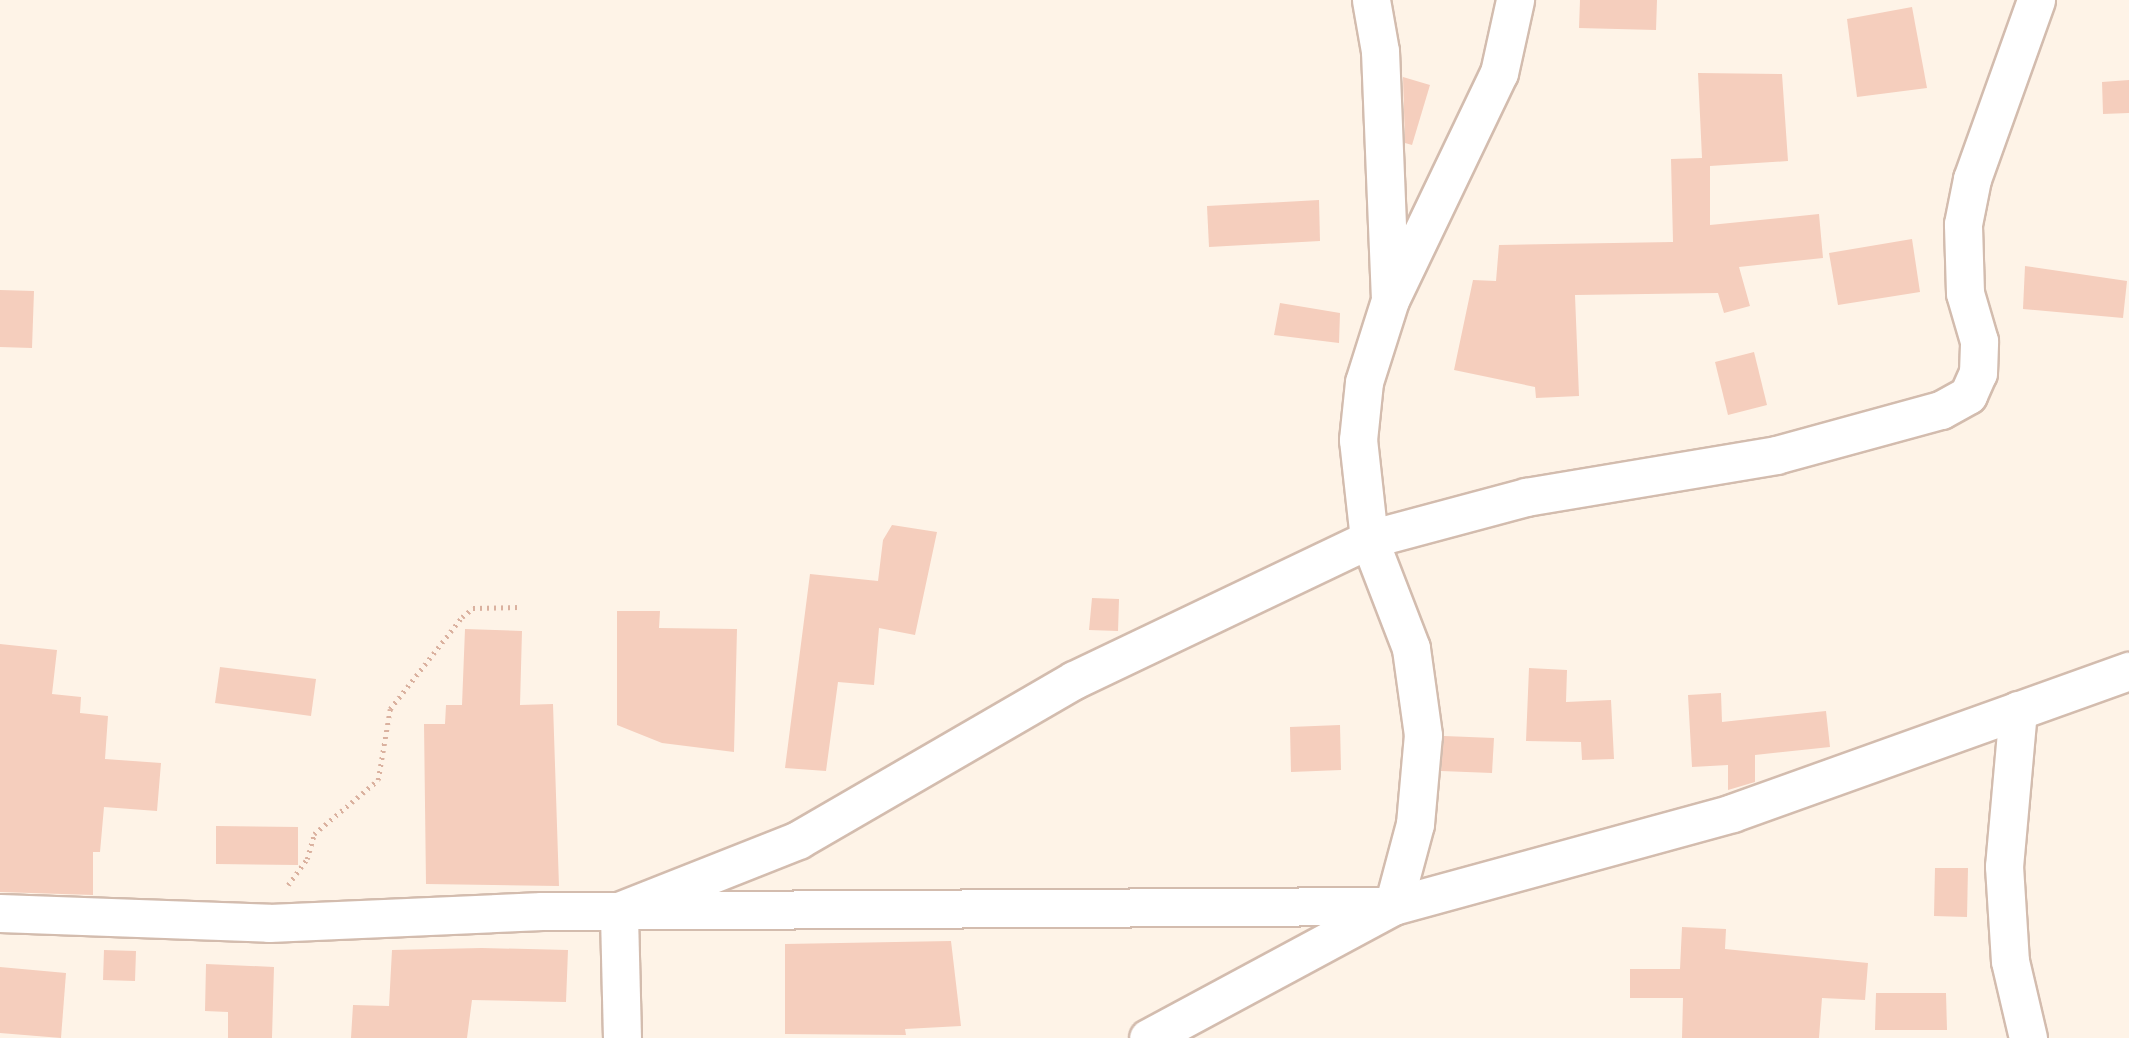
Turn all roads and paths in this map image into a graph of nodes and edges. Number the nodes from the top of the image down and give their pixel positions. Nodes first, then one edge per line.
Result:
1 (1371, 0) edge
2 (1515, 0) edge
3 (2038, 1) edge
4 (1390, 300) junction
5 (1369, 539) junction
6 (519, 607) dead end
7 (2129, 671) edge
8 (2018, 709) junction
9 (1393, 906) junction
10 (619, 911) junction
11 (0, 914) edge
12 (269, 923) junction
13 (622, 1038) edge
14 (1148, 1038) edge
15 (2028, 1038) edge

1 - 4 street
2 - 4 street
3 - 5 street
4 - 5 street
5 - 9 street
5 - 10 street
6 - 12 path
7 - 8 street
8 - 9 street
8 - 15 street
9 - 10 street
9 - 14 street
10 - 12 street
10 - 13 street
11 - 12 street

